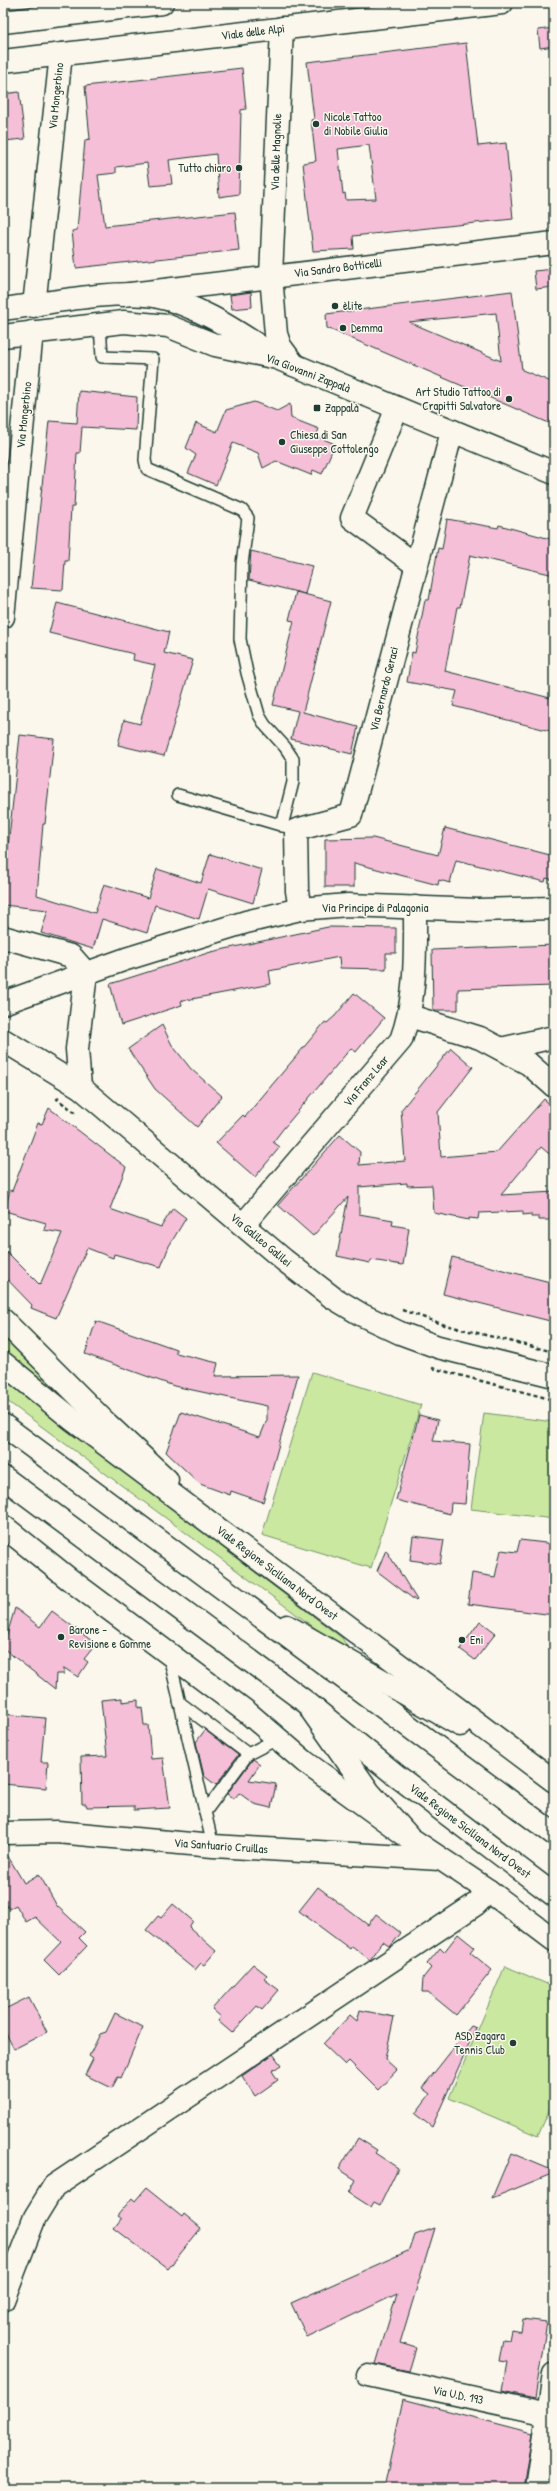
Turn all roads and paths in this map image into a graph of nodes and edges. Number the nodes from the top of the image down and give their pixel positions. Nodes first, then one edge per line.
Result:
1 (162, 3) edge
2 (502, 3) edge
3 (411, 8) edge
4 (3, 22) edge
5 (282, 28) junction
6 (61, 54) junction
7 (3, 61) edge
8 (554, 243) edge
9 (271, 276) junction
10 (122, 295) junction
11 (34, 306) junction
12 (274, 306) junction
13 (3, 309) edge
14 (224, 322) junction
15 (100, 325) junction
16 (32, 332) junction
17 (3, 336) edge
18 (215, 345) junction
19 (244, 345) junction
20 (285, 362) junction
21 (397, 408) junction
22 (452, 431) junction
23 (554, 472) edge
24 (416, 565) junction
25 (3, 617) edge
26 (178, 795) dead end
27 (289, 828) junction
28 (415, 907) junction
29 (554, 908) edge
30 (300, 909) junction
31 (3, 937) edge
32 (86, 973) junction
33 (3, 1003) edge
34 (410, 1016) junction
35 (554, 1037) edge
36 (3, 1040) edge
37 (501, 1049) junction
38 (554, 1086) edge
39 (80, 1087) junction
40 (243, 1225) junction
41 (397, 1307) dead end
42 (3, 1320) edge
43 (554, 1352) edge
44 (3, 1363) edge
45 (554, 1376) edge
46 (3, 1426) edge
47 (3, 1477) edge
48 (3, 1526) edge
49 (3, 1544) edge
50 (274, 1572) junction
51 (69, 1579) junction
52 (229, 1594) junction
53 (168, 1653) junction
54 (179, 1702) junction
55 (307, 1703) junction
56 (277, 1739) junction
57 (248, 1754) junction
58 (536, 1767) junction
59 (554, 1781) edge
60 (205, 1812) junction
61 (3, 1833) edge
62 (554, 1834) edge
63 (411, 1839) junction
64 (213, 1846) junction
65 (440, 1859) junction
66 (489, 1891) junction
67 (554, 1895) edge
68 (554, 1940) edge
69 (3, 2300) edge
70 (554, 2374) edge
71 (368, 2375) dead end
72 (548, 2414) junction
73 (537, 2488) edge

1 - 4 street
2 - 3 street, Viale delle Alpi
3 - 5 street, Viale delle Alpi
5 - 6 street, Viale delle Alpi
5 - 9 street, Via delle Magnolie
6 - 7 street, Viale delle Alpi
6 - 11 street, Via Mongerbino
8 - 9 street, Via Sandro Botticelli
9 - 10 street, Via Sandro Botticelli
9 - 12 street, Via delle Magnolie
10 - 11 street, Via Giovanni Zappalà
10 - 14 street, Via Giovanni Zappalà
11 - 13 street, Via Giovanni Zappalà
12 - 19 street
12 - 20 street, Via delle Magnolie
14 - 18 street
14 - 19 street, Via Giovanni Zappalà
15 - 16 street, Via Giovanni Zappalà
15 - 18 street, Via Giovanni Zappalà
15 - 27 lane
16 - 17 street, Via Giovanni Zappalà
16 - 25 street, Via Mongerbino
18 - 19 street, Via Giovanni Zappalà
19 - 20 street, Via Giovanni Zappalà
20 - 21 street, Via Giovanni Zappalà
21 - 22 street, Via Giovanni Zappalà
21 - 24 street
22 - 23 street, Via Giovanni Zappalà
22 - 24 street, Via Bernardo Geraci
24 - 27 street, Via Bernardo Geraci
26 - 27 lane
27 - 30 street
28 - 29 street, Via Principe di Palagonia
28 - 30 street, Via Principe di Palagonia
28 - 34 street, Via Franz Lear
30 - 32 street, Via Principe di Palagonia
31 - 32 street
32 - 33 street, Via Principe di Palagonia
32 - 39 street
34 - 37 street
34 - 40 street, Via Franz Lear
35 - 37 street
36 - 39 street, Via Galileo Galilei
37 - 38 street
39 - 40 street, Via Galileo Galilei
40 - 45 street, Via Galileo Galilei
41 - 43 path
42 - 50 street
44 - 50 street, Viale Regione Siciliana Nord Ovest
46 - 52 street
47 - 55 street, Viale Regione Siciliana Nord Ovest
48 - 51 street
49 - 51 street
50 - 58 street, Viale Regione Siciliana Nord Ovest
51 - 53 street
52 - 58 street
52 - 62 street
53 - 54 lane
53 - 56 street
54 - 57 lane
54 - 60 lane
55 - 63 street
55 - 67 street, Viale Regione Siciliana Nord Ovest
56 - 57 lane
56 - 63 street
57 - 60 lane
58 - 59 street, Viale Regione Siciliana Nord Ovest
60 - 64 lane
61 - 64 street, Via Santuario Cruillas
63 - 65 street
64 - 65 street, Via Santuario Cruillas
65 - 66 street
66 - 68 street
66 - 69 street
70 - 72 street
71 - 72 street, Via U.D. 193
72 - 73 street

